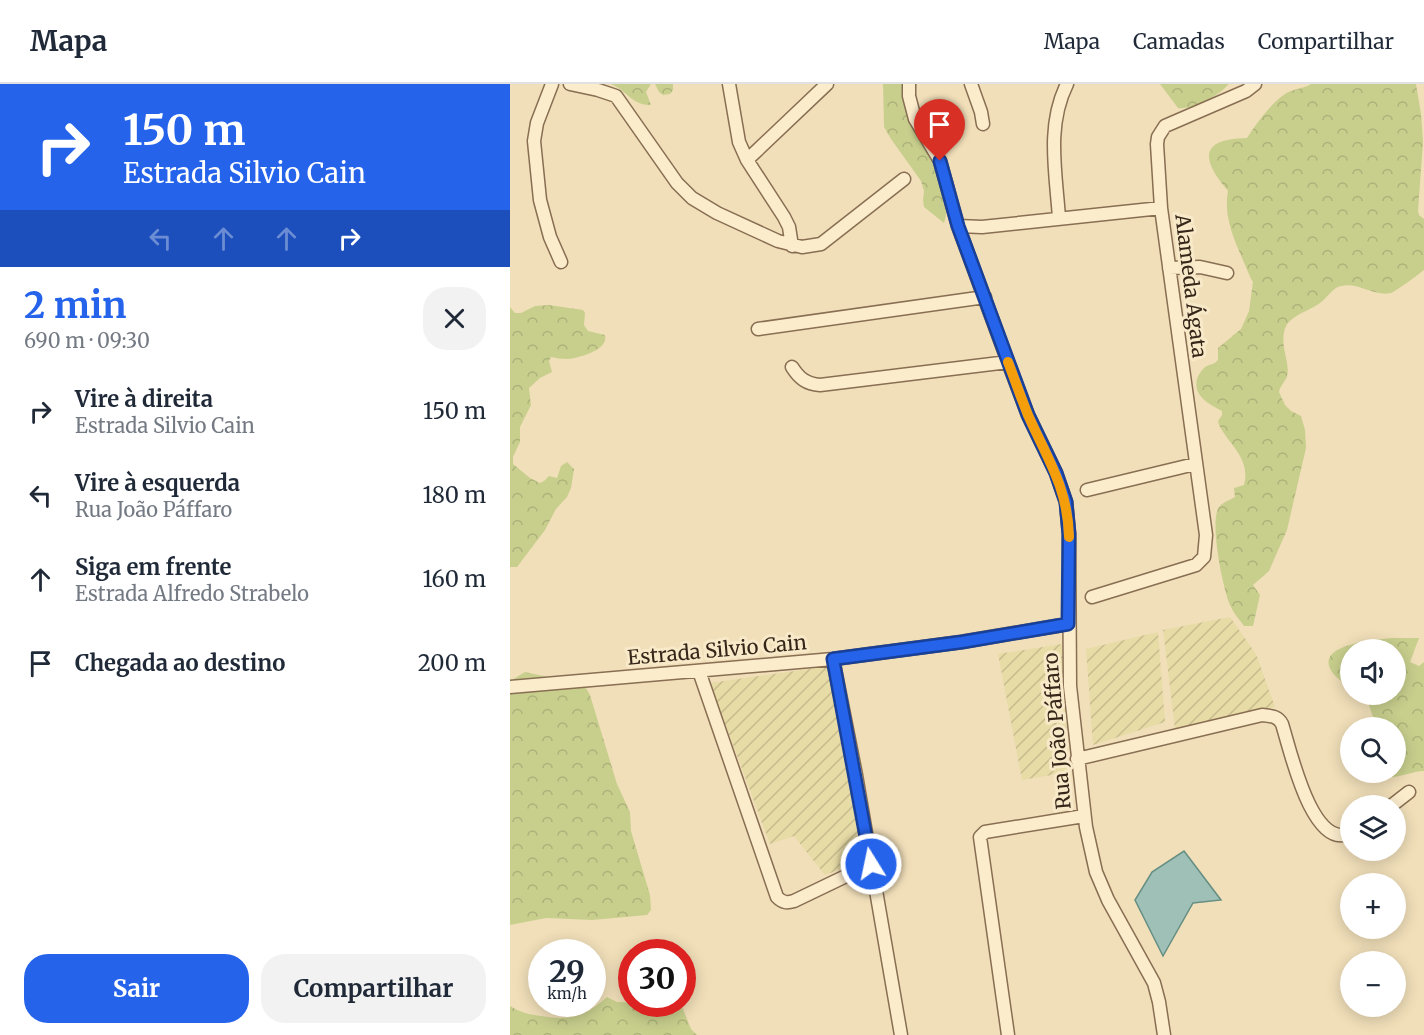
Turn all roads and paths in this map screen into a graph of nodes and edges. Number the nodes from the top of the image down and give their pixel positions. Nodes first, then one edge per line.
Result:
1 (552, 84) edge
2 (570, 84) edge
3 (729, 84) edge
4 (827, 84) edge
5 (909, 84) edge
6 (971, 84) edge
7 (1067, 84) edge
8 (1255, 84) edge
9 (983, 124) dead end
10 (747, 160) junction
11 (904, 179) dead end
12 (1161, 208) junction
13 (1059, 218) junction
14 (958, 226) junction
15 (792, 246) junction
16 (561, 262) dead end
17 (1169, 268) junction
18 (1227, 273) dead end
19 (985, 297) junction
20 (758, 329) dead end
21 (1008, 362) junction
22 (792, 367) dead end
23 (1195, 464) junction
24 (1087, 490) dead end
25 (1092, 597) dead end
26 (1068, 624) junction
27 (833, 659) junction
28 (699, 671) junction
29 (510, 687) edge
30 (1077, 759) junction
31 (1408, 792) dead end
32 (1404, 795) edge
33 (1084, 816) junction
34 (1340, 836) edge
35 (871, 864) junction
36 (901, 1035) edge
37 (1008, 1035) edge
38 (1164, 1035) edge

1 - 16 street
2 - 15 street
3 - 10 street
4 - 10 street
5 - 14 street, Rua João Páffaro
6 - 9 street
7 - 13 street
8 - 12 street, Alameda Ágata
10 - 15 street
11 - 15 street
12 - 13 street
12 - 17 street, Alameda Ágata
13 - 14 street
14 - 19 street, Rua João Páffaro
17 - 18 street
17 - 23 street, Alameda Ágata
19 - 20 street
19 - 21 street, Rua João Páffaro
21 - 22 street
21 - 26 street, Rua João Páffaro
23 - 24 street
23 - 25 street, Alameda Ágata
26 - 27 street, Estrada Silvio Cain
26 - 30 street, Rua João Páffaro
27 - 28 street, Estrada Silvio Cain
27 - 35 street
28 - 29 street, Estrada Silvio Cain
28 - 35 street
30 - 33 street, Rua João Páffaro
30 - 34 street
31 - 32 street
33 - 37 street
33 - 38 street, Rua João Páffaro
35 - 36 street

